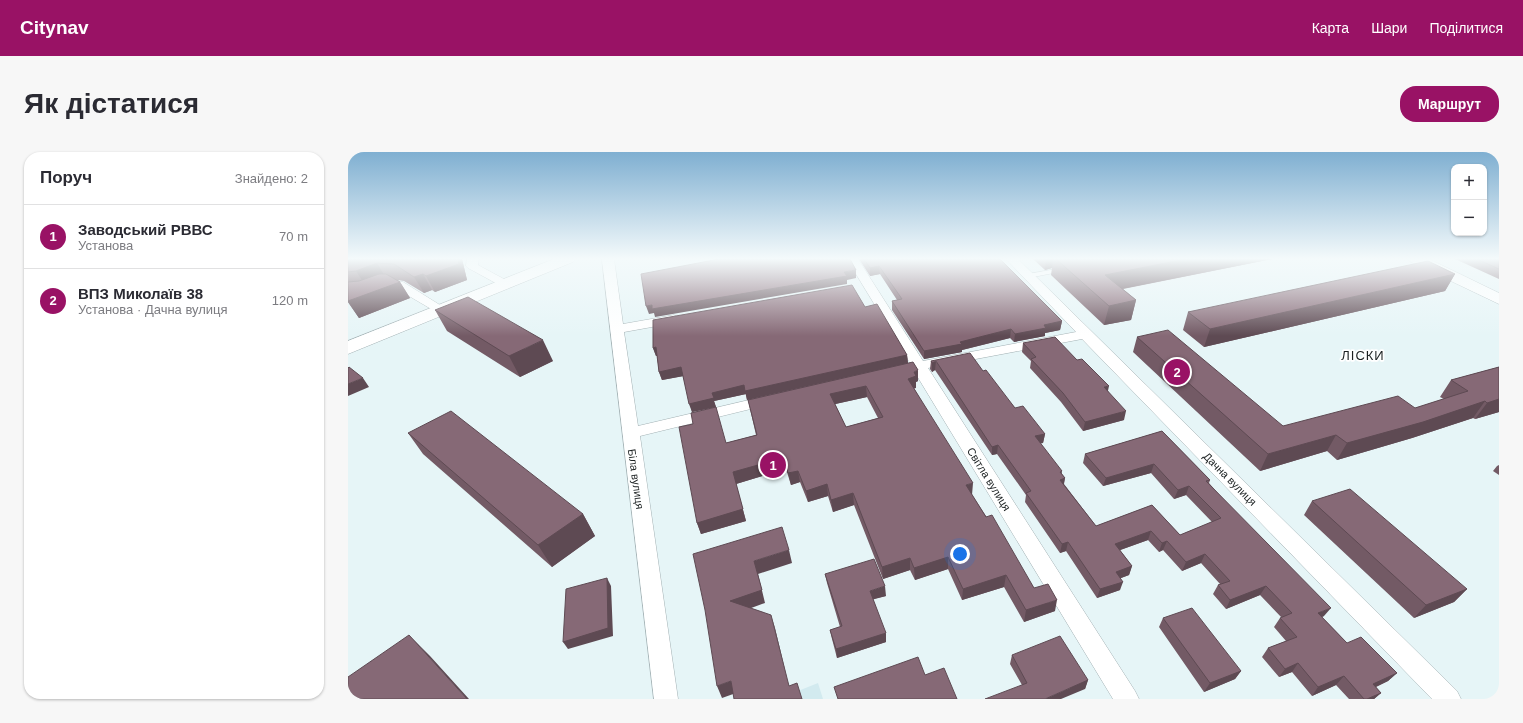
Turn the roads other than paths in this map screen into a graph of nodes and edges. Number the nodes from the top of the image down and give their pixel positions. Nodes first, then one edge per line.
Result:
1 (506, 285) edge
2 (611, 285) edge
3 (860, 285) edge
4 (1036, 285) edge
5 (1469, 285) edge
6 (348, 294) edge
7 (1499, 299) edge
8 (442, 310) junction
9 (688, 316) edge
10 (617, 329) junction
11 (1085, 334) junction
12 (348, 348) edge
13 (918, 366) junction
14 (894, 372) edge
15 (786, 397) edge
16 (630, 433) junction
17 (666, 699) edge
18 (1127, 699) edge
19 (1449, 699) edge

1 - 8 street
2 - 10 street, Біла вулиця
3 - 13 street, Світла вулиця
4 - 11 street, Дачна вулиця
5 - 7 street
6 - 8 street
8 - 12 street
9 - 10 street
10 - 16 street, Біла вулиця
11 - 13 street
11 - 19 street, Дачна вулиця
13 - 14 street
13 - 18 street, Світла вулиця
15 - 16 street
16 - 17 street, Біла вулиця

